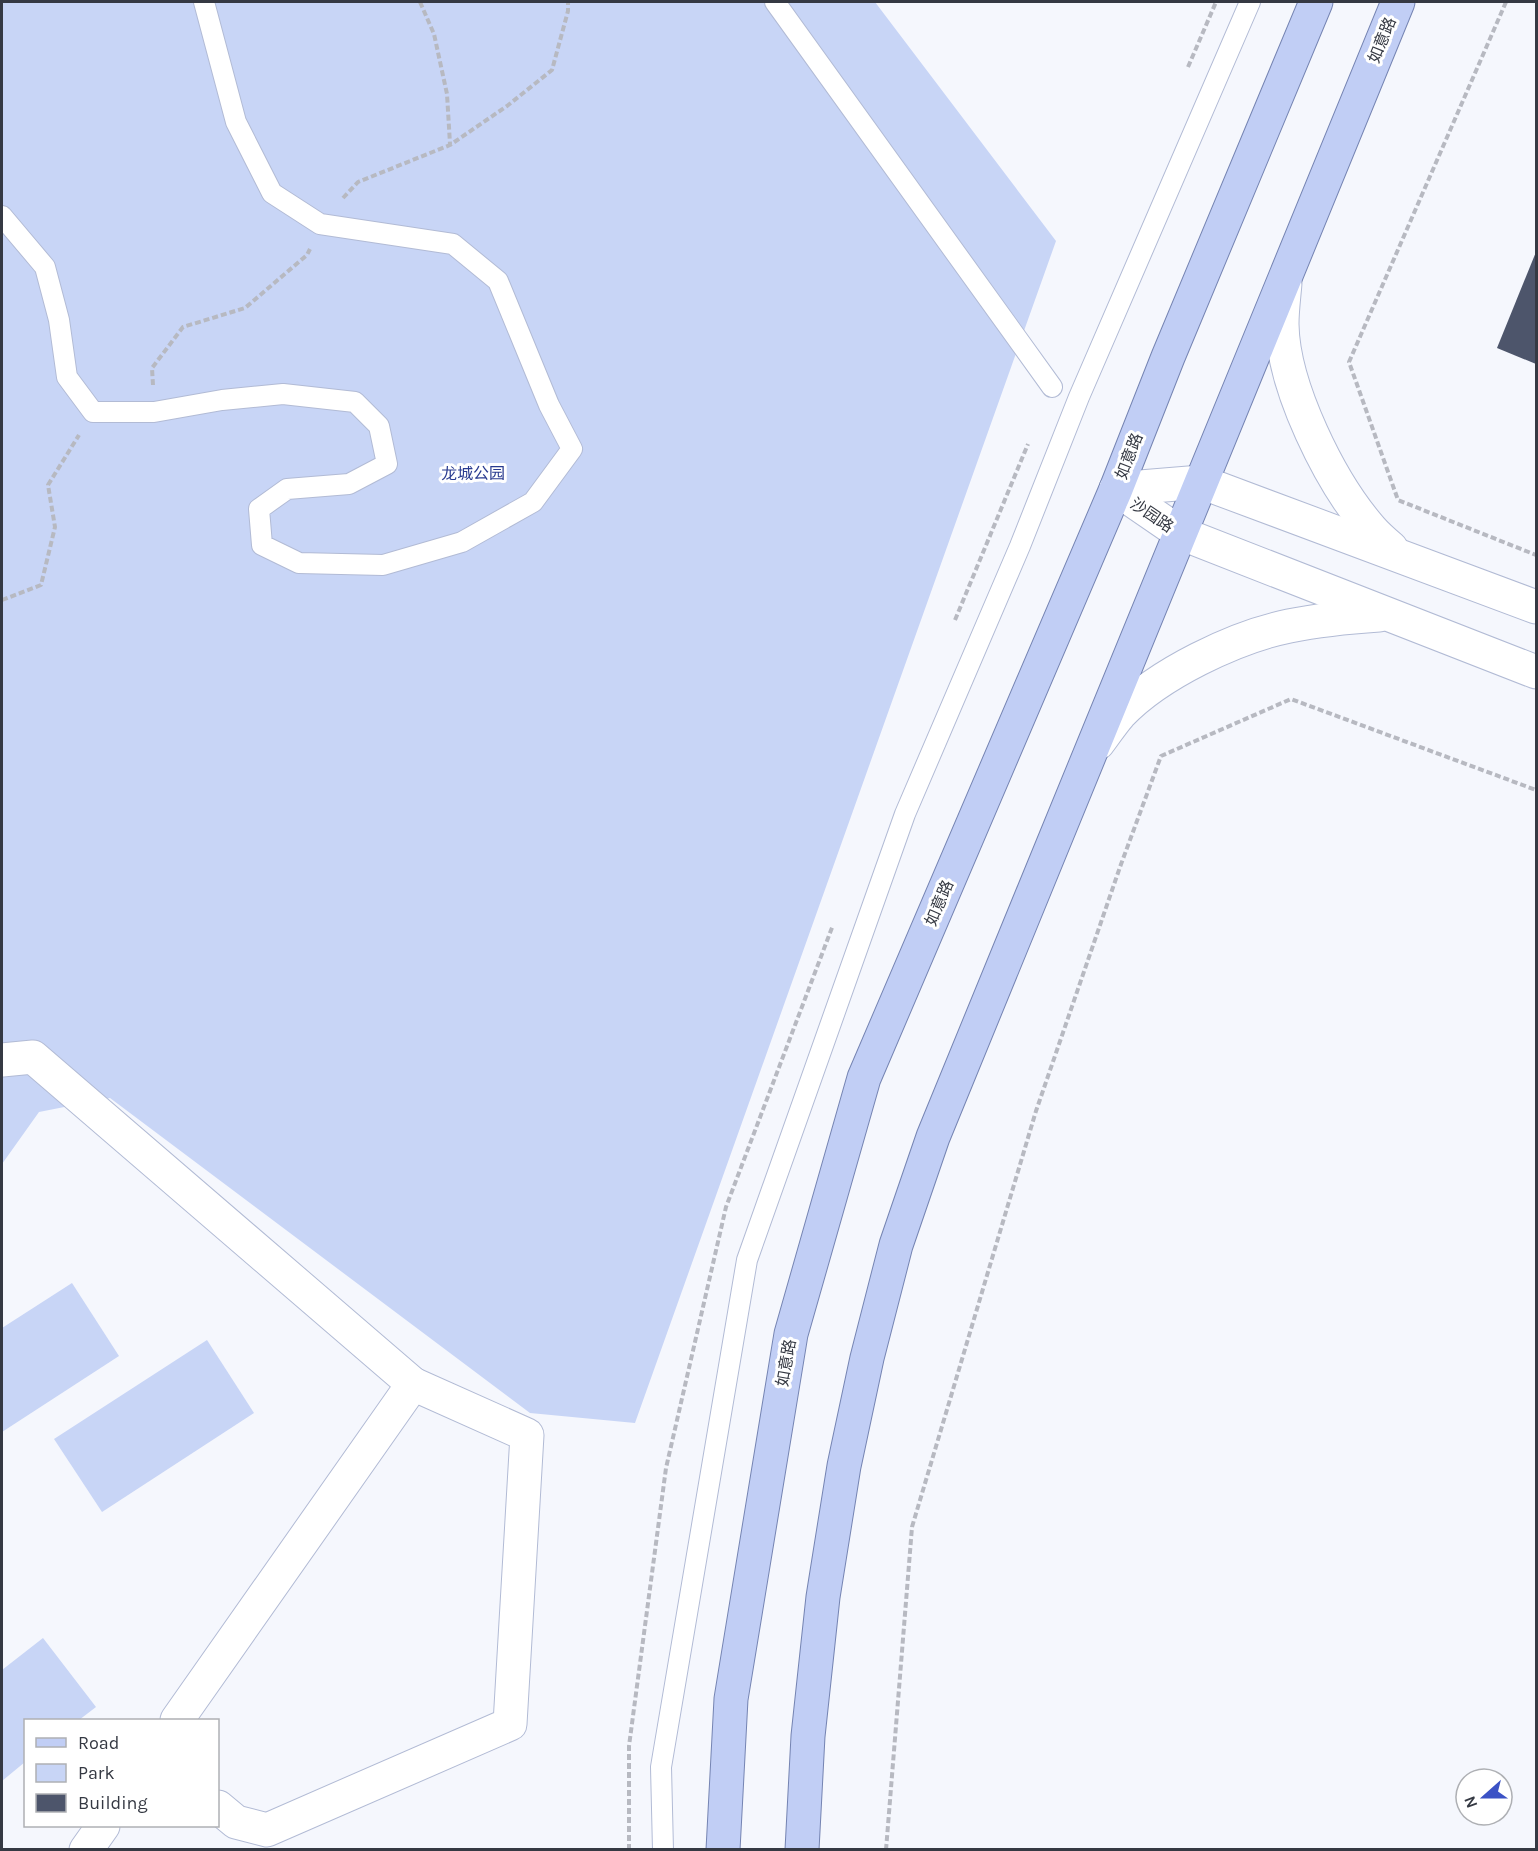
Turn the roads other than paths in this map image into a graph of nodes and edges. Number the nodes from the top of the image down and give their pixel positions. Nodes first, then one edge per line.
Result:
1 (204, 2) edge
2 (775, 2) edge
3 (1250, 2) edge
4 (1316, 2) edge
5 (1398, 2) edge
6 (2, 216) edge
7 (1286, 274) junction
8 (1052, 387) dead end
9 (1201, 482) junction
10 (1116, 489) junction
11 (1180, 533) junction
12 (1399, 556) junction
13 (1536, 607) edge
14 (1388, 614) junction
15 (1536, 672) edge
16 (1089, 754) junction
17 (2, 1060) edge
18 (413, 1384) junction
19 (178, 1719) edge
20 (219, 1808) edge
21 (102, 1827) edge
22 (86, 1850) edge
23 (663, 1850) edge
24 (723, 1850) edge
25 (802, 1850) edge

1 - 6 lane
2 - 8 lane
3 - 23 lane
4 - 10 main road, 如意路
5 - 7 main road, 如意路
7 - 9 main road, 如意路
7 - 12 street
9 - 10 street, 沙园路
9 - 11 main road, 如意路
9 - 12 street, 沙园路
10 - 11 street, 沙园路
10 - 24 main road, 如意路
11 - 14 street, 沙园路
11 - 16 main road, 如意路
12 - 13 street, 沙园路
14 - 15 street, 沙园路
14 - 16 street
16 - 25 main road, 如意路
17 - 18 street
18 - 19 street
18 - 20 street
21 - 22 street

